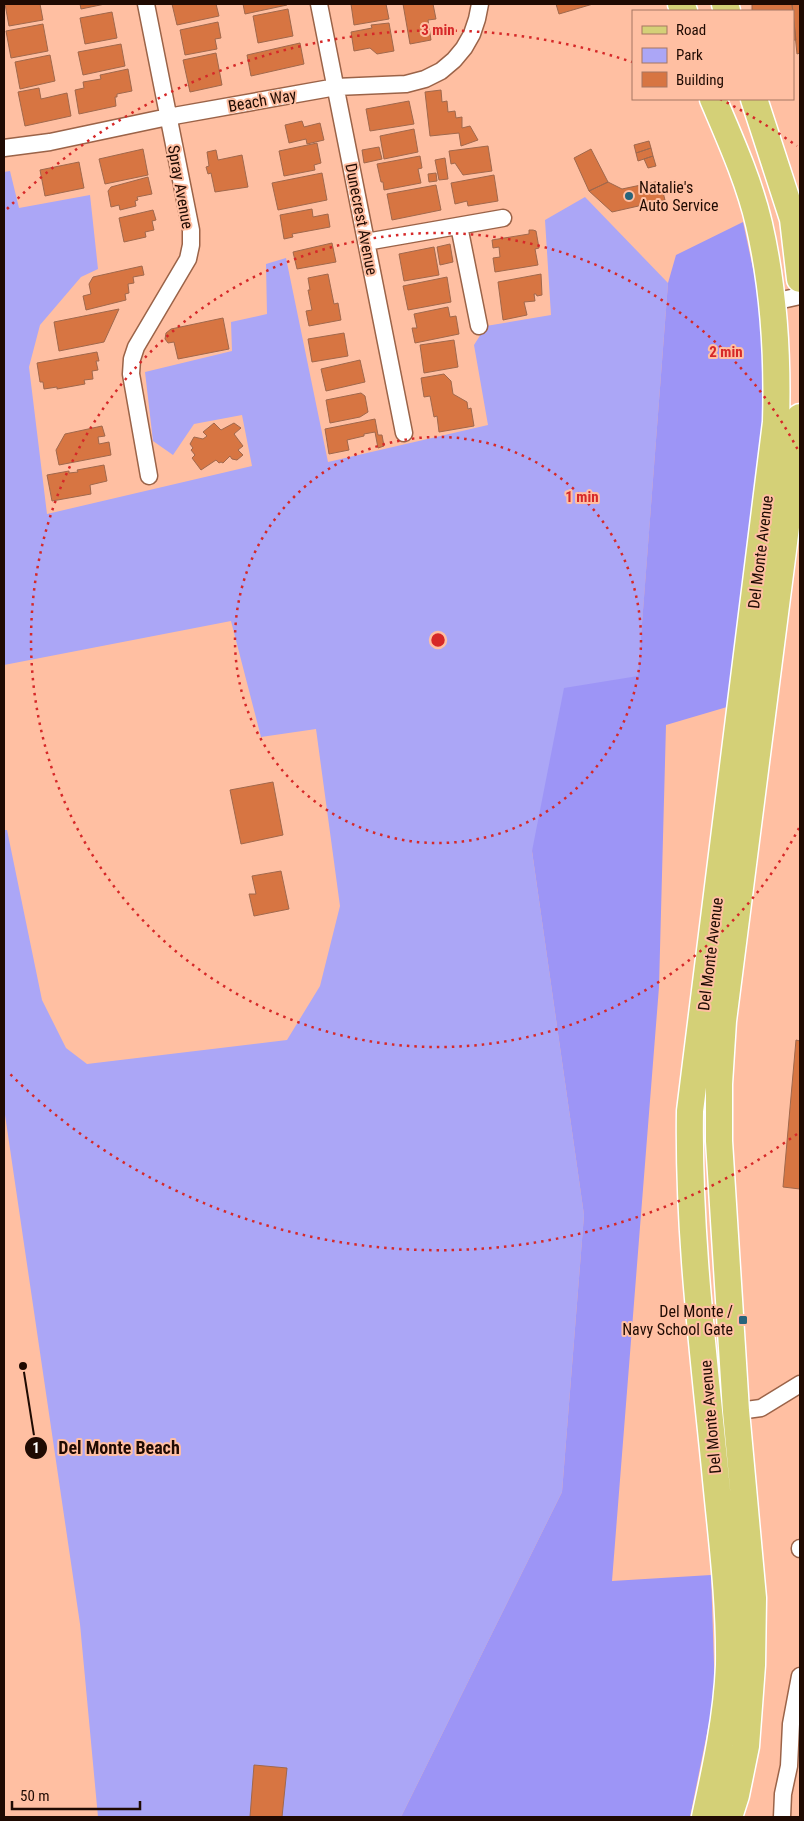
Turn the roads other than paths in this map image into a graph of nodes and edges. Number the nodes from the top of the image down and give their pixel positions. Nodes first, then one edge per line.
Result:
1 (146, 4) edge
2 (319, 4) edge
3 (480, 4) edge
4 (336, 87) junction
5 (713, 100) edge
6 (754, 100) edge
7 (168, 117) junction
8 (4, 148) edge
9 (503, 218) dead end
10 (459, 226) junction
11 (366, 242) junction
12 (800, 279) edge
13 (800, 296) edge
14 (773, 302) junction
15 (479, 326) dead end
16 (800, 417) edge
17 (404, 433) dead end
18 (150, 476) dead end
19 (800, 1384) edge
20 (736, 1412) junction
21 (709, 1414) junction
22 (800, 1676) edge
23 (705, 1817) edge
24 (729, 1817) edge
25 (782, 1817) edge

1 - 7 street, Spray Avenue
2 - 4 street, Dunecrest Avenue
3 - 4 street, Beach Way
4 - 7 street, Beach Way
4 - 11 street, Dunecrest Avenue
5 - 14 main road, Del Monte Avenue
6 - 12 main road
7 - 8 street, Beach Way
7 - 18 street, Spray Avenue
9 - 10 street
10 - 11 street
10 - 15 street
11 - 17 street, Dunecrest Avenue
13 - 14 street
14 - 21 main road, Del Monte Avenue
16 - 20 main road, Del Monte Avenue
19 - 20 street
20 - 21 street
20 - 24 main road, Del Monte Avenue
21 - 23 main road, Del Monte Avenue
22 - 25 street

